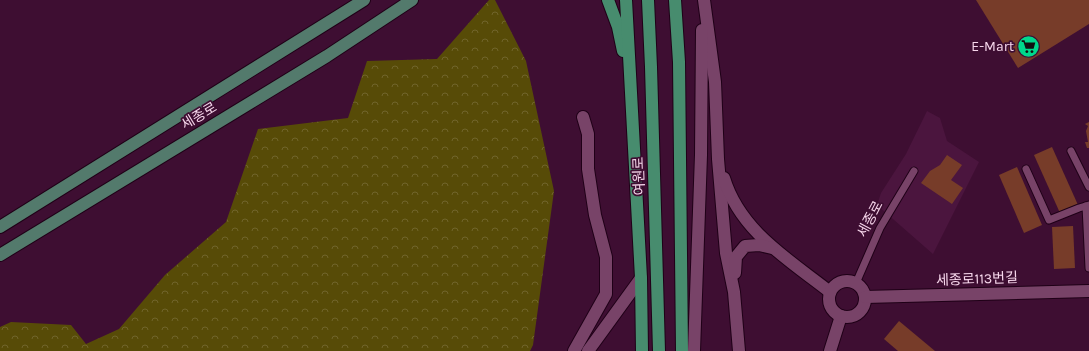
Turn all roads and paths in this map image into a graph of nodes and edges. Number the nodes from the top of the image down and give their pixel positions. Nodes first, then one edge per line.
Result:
1 (364, 0) edge
2 (412, 0) edge
3 (608, 0) edge
4 (626, 0) edge
5 (648, 0) edge
6 (675, 0) edge
7 (703, 0) edge
8 (632, 92) junction
9 (583, 117) dead end
10 (1071, 151) dead end
11 (718, 159) junction
12 (1026, 169) dead end
13 (914, 171) dead end
14 (1089, 187) edge
15 (1088, 206) edge
16 (0, 226) edge
17 (773, 248) junction
18 (0, 255) edge
19 (1089, 268) edge
20 (641, 278) junction
21 (856, 282) junction
22 (1089, 291) edge
23 (734, 292) junction
24 (830, 292) junction
25 (865, 297) junction
26 (841, 316) junction
27 (574, 351) edge
28 (588, 351) edge
29 (642, 351) edge
30 (659, 351) edge
31 (682, 351) edge
32 (694, 351) edge
33 (739, 351) edge
34 (830, 351) edge

1 - 16 main road, 세종로
2 - 18 main road, 세종로
3 - 8 highway
4 - 8 highway
5 - 30 highway, 여원로
6 - 31 highway
7 - 11 street
7 - 32 street
8 - 20 highway
9 - 27 street
10 - 14 lane
11 - 17 street
11 - 23 street
12 - 15 lane
13 - 21 lane, 세종로
15 - 19 lane
17 - 23 street
17 - 24 street
20 - 28 street
20 - 29 highway
21 - 24 street
21 - 25 street
22 - 25 street, 세종로113번길
23 - 33 street
24 - 26 street
25 - 26 street
26 - 34 street

